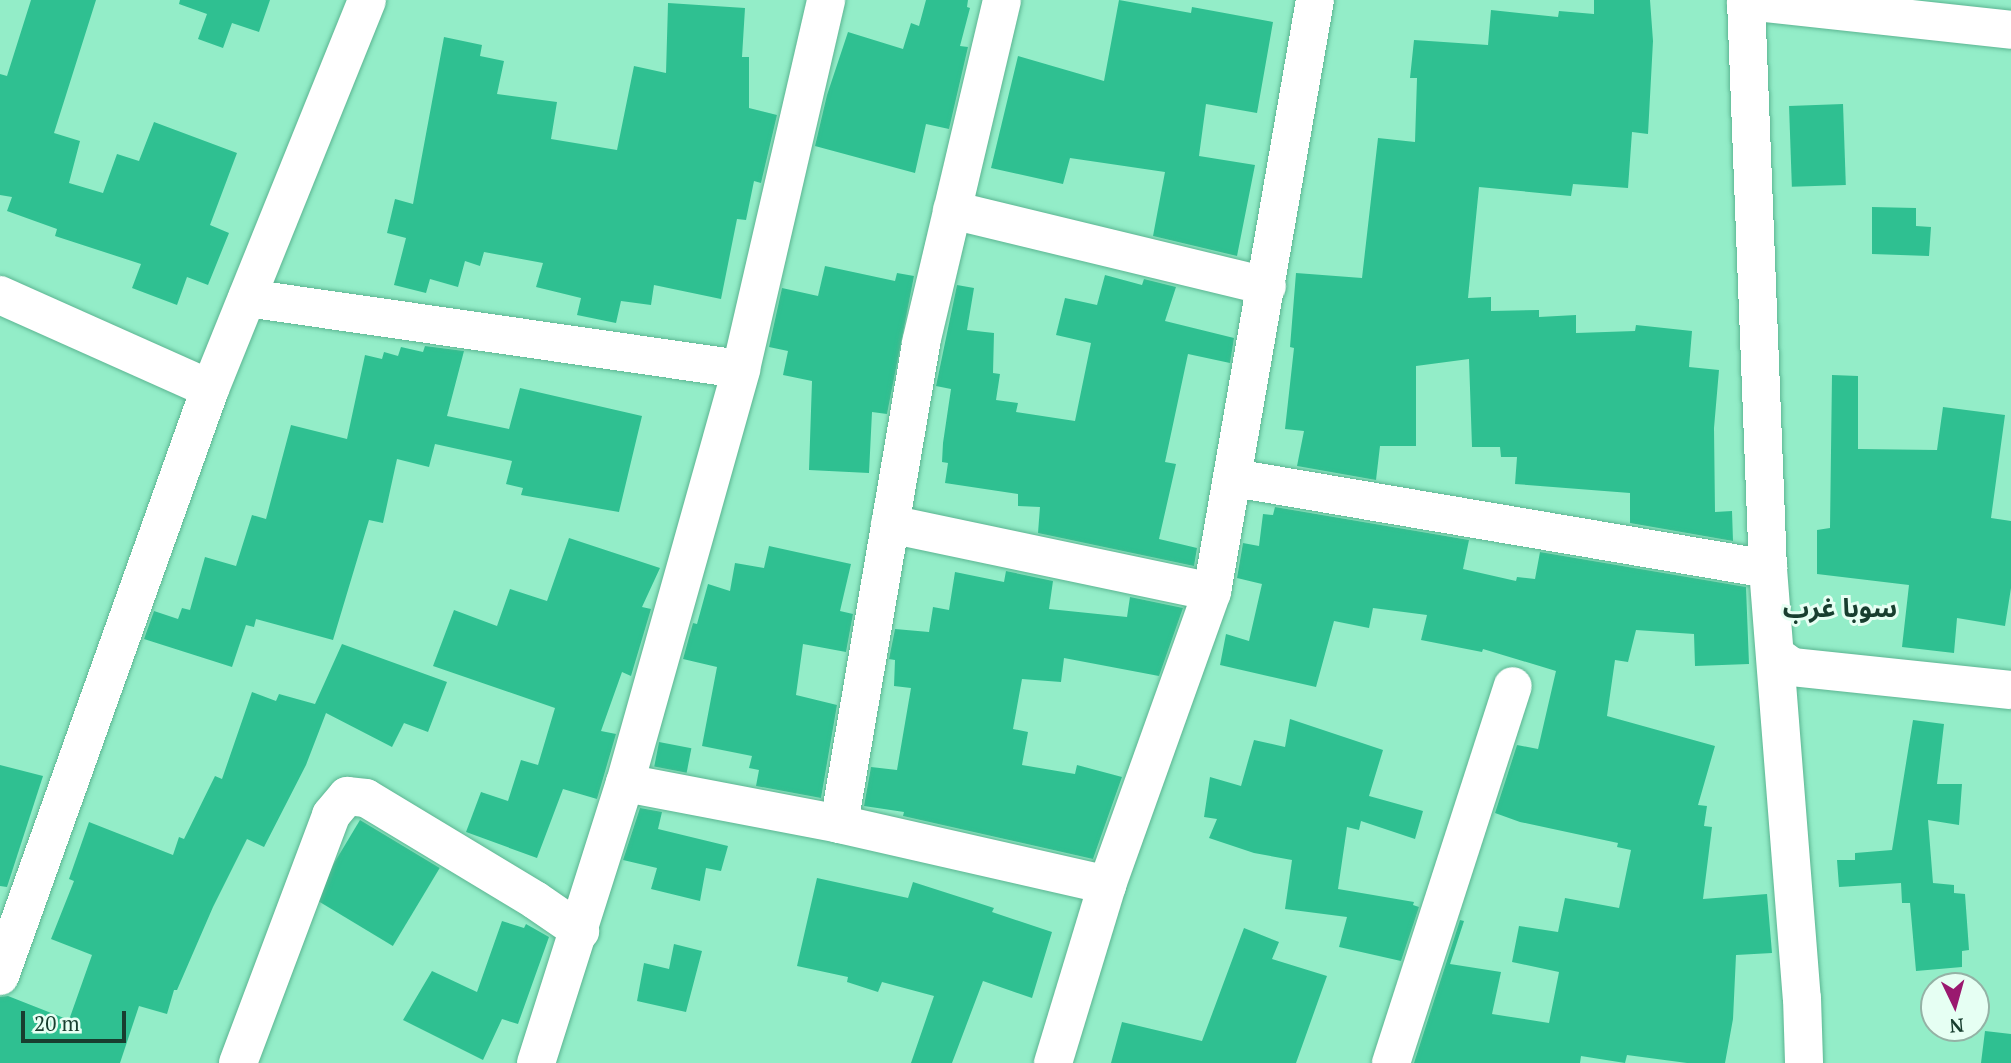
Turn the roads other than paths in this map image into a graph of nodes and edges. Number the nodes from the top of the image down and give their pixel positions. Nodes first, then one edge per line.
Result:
1 (367, 0) edge
2 (826, 0) edge
3 (1002, 0) edge
4 (1315, 0) edge
5 (1746, 0) edge
6 (2011, 30) edge
7 (952, 211) junction
8 (1267, 286) junction
9 (0, 295) edge
10 (247, 298) junction
11 (741, 369) junction
12 (210, 389) junction
13 (1234, 478) junction
14 (890, 524) junction
15 (1768, 569) junction
16 (1212, 592) junction
17 (1777, 656) junction
18 (1513, 686) dead end
19 (2011, 690) edge
20 (625, 783) junction
21 (839, 824) junction
22 (1107, 886) junction
23 (580, 931) junction
24 (0, 976) edge
25 (239, 1063) edge
26 (536, 1063) edge
27 (1053, 1063) edge
28 (1391, 1063) edge
29 (1804, 1063) edge

1 - 10 street
2 - 11 street
3 - 7 street
4 - 8 street
5 - 6 street
5 - 15 street
7 - 8 street
7 - 14 street
8 - 13 street
9 - 12 street
10 - 11 street
10 - 12 street
11 - 20 street
12 - 24 street
13 - 15 street
13 - 16 street
14 - 16 street
14 - 21 street
15 - 17 street
16 - 22 street
17 - 19 street
17 - 29 street
18 - 28 street
20 - 21 street
20 - 23 street
21 - 22 street
22 - 27 street
23 - 25 street
23 - 26 street

